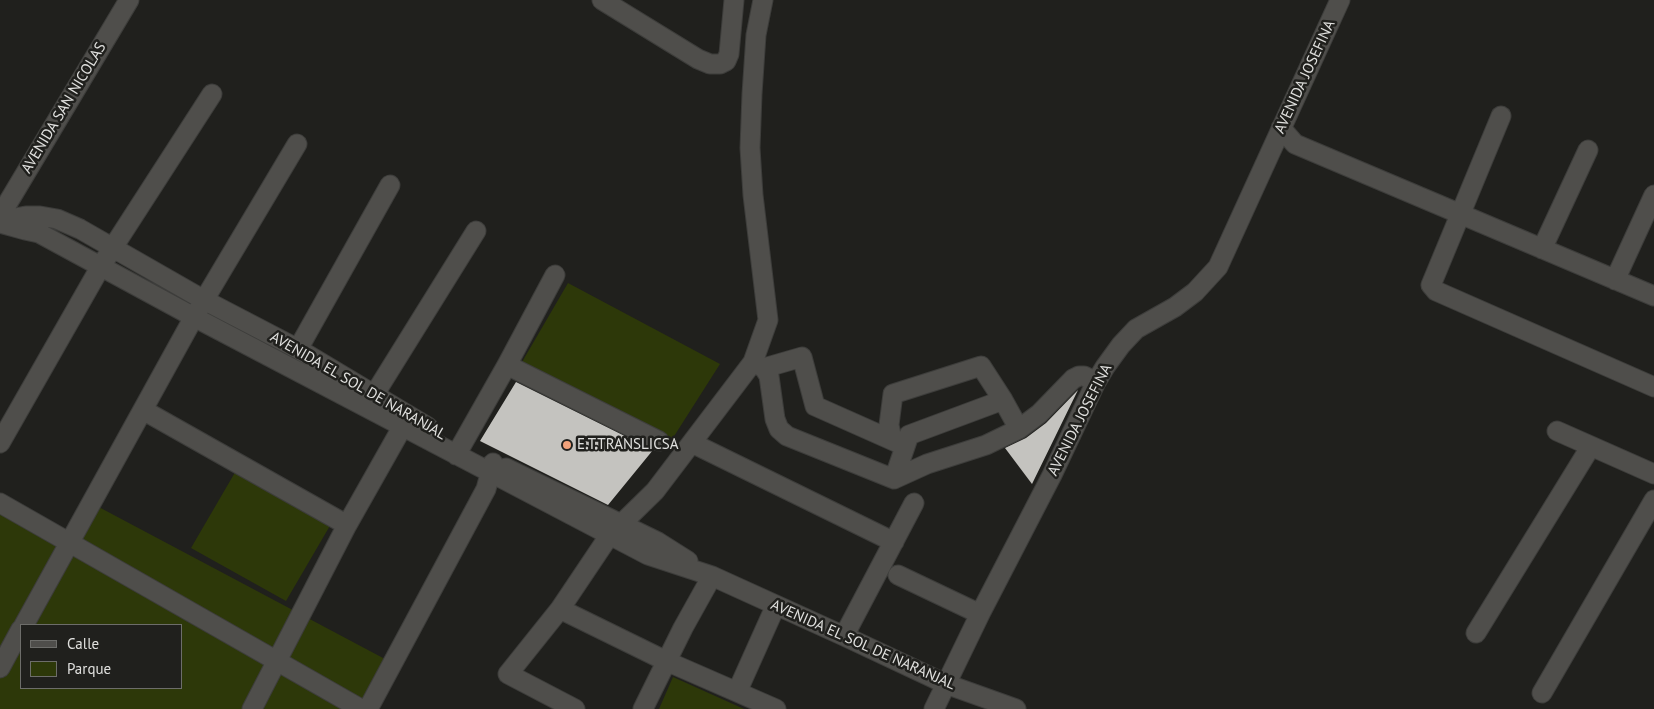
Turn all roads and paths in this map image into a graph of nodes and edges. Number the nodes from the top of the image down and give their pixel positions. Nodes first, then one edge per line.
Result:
1 (129, 0) edge
2 (602, 0) edge
3 (734, 0) edge
4 (763, 0) edge
5 (1340, 0) edge
6 (212, 94) dead end
7 (1501, 116) dead end
8 (1281, 128) junction
9 (297, 144) dead end
10 (1588, 150) dead end
11 (390, 185) dead end
12 (1654, 195) edge
13 (1460, 214) junction
14 (0, 216) edge
15 (0, 222) edge
16 (476, 231) dead end
17 (112, 248) junction
18 (1542, 249) junction
19 (101, 266) junction
20 (555, 275) dead end
21 (1614, 280) junction
22 (1654, 296) edge
23 (204, 300) junction
24 (194, 317) junction
25 (298, 349) junction
26 (507, 365) junction
27 (759, 365) junction
28 (1096, 382) junction
29 (1654, 387) edge
30 (374, 395) junction
31 (1004, 400) junction
32 (144, 410) junction
33 (405, 422) junction
34 (1019, 429) junction
35 (1558, 431) dead end
36 (659, 441) dead end
37 (692, 442) junction
38 (0, 443) edge
39 (899, 443) junction
40 (1591, 446) junction
41 (459, 450) junction
42 (492, 468) junction
43 (1654, 474) edge
44 (894, 479) junction
45 (1654, 500) edge
46 (914, 502) dead end
47 (0, 504) edge
48 (347, 525) junction
49 (615, 530) junction
50 (894, 542) junction
51 (69, 543) junction
52 (898, 575) dead end
53 (712, 576) junction
54 (776, 606) junction
55 (560, 609) junction
56 (980, 614) junction
57 (25, 624) edge
58 (20, 631) edge
59 (1476, 632) dead end
60 (844, 636) junction
61 (666, 660) junction
62 (277, 661) junction
63 (0, 668) edge
64 (946, 684) junction
65 (737, 692) junction
66 (1542, 693) dead end
67 (252, 709) edge
68 (361, 709) edge
69 (368, 709) edge
70 (575, 709) edge
71 (643, 709) edge
72 (776, 709) edge
73 (934, 709) edge
74 (1016, 709) edge

1 - 14 street, AVENIDA SAN NICOLAS
2 - 3 street
4 - 27 street
5 - 8 street, AVENIDA JOSEFINA
6 - 17 street
7 - 13 street
8 - 13 street
8 - 28 street, AVENIDA JOSEFINA
9 - 23 street
10 - 18 street
11 - 25 street
12 - 21 street
13 - 18 street
13 - 29 street
15 - 17 street, AVENIDA EL SOL DE NARANJAL
15 - 19 street, AVENIDA EL SOL DE NARANJAL
16 - 30 street
17 - 19 street
17 - 23 street, AVENIDA EL SOL DE NARANJAL
18 - 21 street
19 - 24 street, AVENIDA EL SOL DE NARANJAL
19 - 38 street
20 - 26 street
21 - 22 street
23 - 24 street
23 - 25 street, AVENIDA EL SOL DE NARANJAL
24 - 32 street
24 - 33 street, AVENIDA EL SOL DE NARANJAL
25 - 30 street, AVENIDA EL SOL DE NARANJAL
26 - 36 street
26 - 41 street
27 - 37 street
27 - 39 street
27 - 44 street
28 - 34 street
28 - 56 street, AVENIDA JOSEFINA
30 - 33 street, AVENIDA EL SOL DE NARANJAL
31 - 34 street
31 - 39 street
31 - 39 street
32 - 48 street
32 - 51 street
33 - 41 street, AVENIDA EL SOL DE NARANJAL
33 - 48 street
34 - 44 street
35 - 40 street
37 - 49 street
37 - 50 street
39 - 44 street
40 - 43 street
40 - 59 street
41 - 42 street, AVENIDA EL SOL DE NARANJAL
42 - 49 street, AVENIDA EL SOL DE NARANJAL
42 - 69 street
45 - 66 street
46 - 50 street
47 - 51 street
48 - 62 street
49 - 53 street, AVENIDA EL SOL DE NARANJAL
49 - 55 street
50 - 60 street
51 - 57 street
51 - 62 street
52 - 56 street
53 - 54 street, AVENIDA EL SOL DE NARANJAL
53 - 61 street
54 - 60 street, AVENIDA EL SOL DE NARANJAL
54 - 65 street
55 - 61 street
55 - 70 street
56 - 64 street, AVENIDA JOSEFINA
58 - 63 street
60 - 64 street, AVENIDA EL SOL DE NARANJAL
61 - 65 street
61 - 71 street
62 - 67 street
62 - 68 street
64 - 73 street, AVENIDA JOSEFINA
64 - 74 street, AVENIDA EL SOL DE NARANJAL
65 - 72 street

